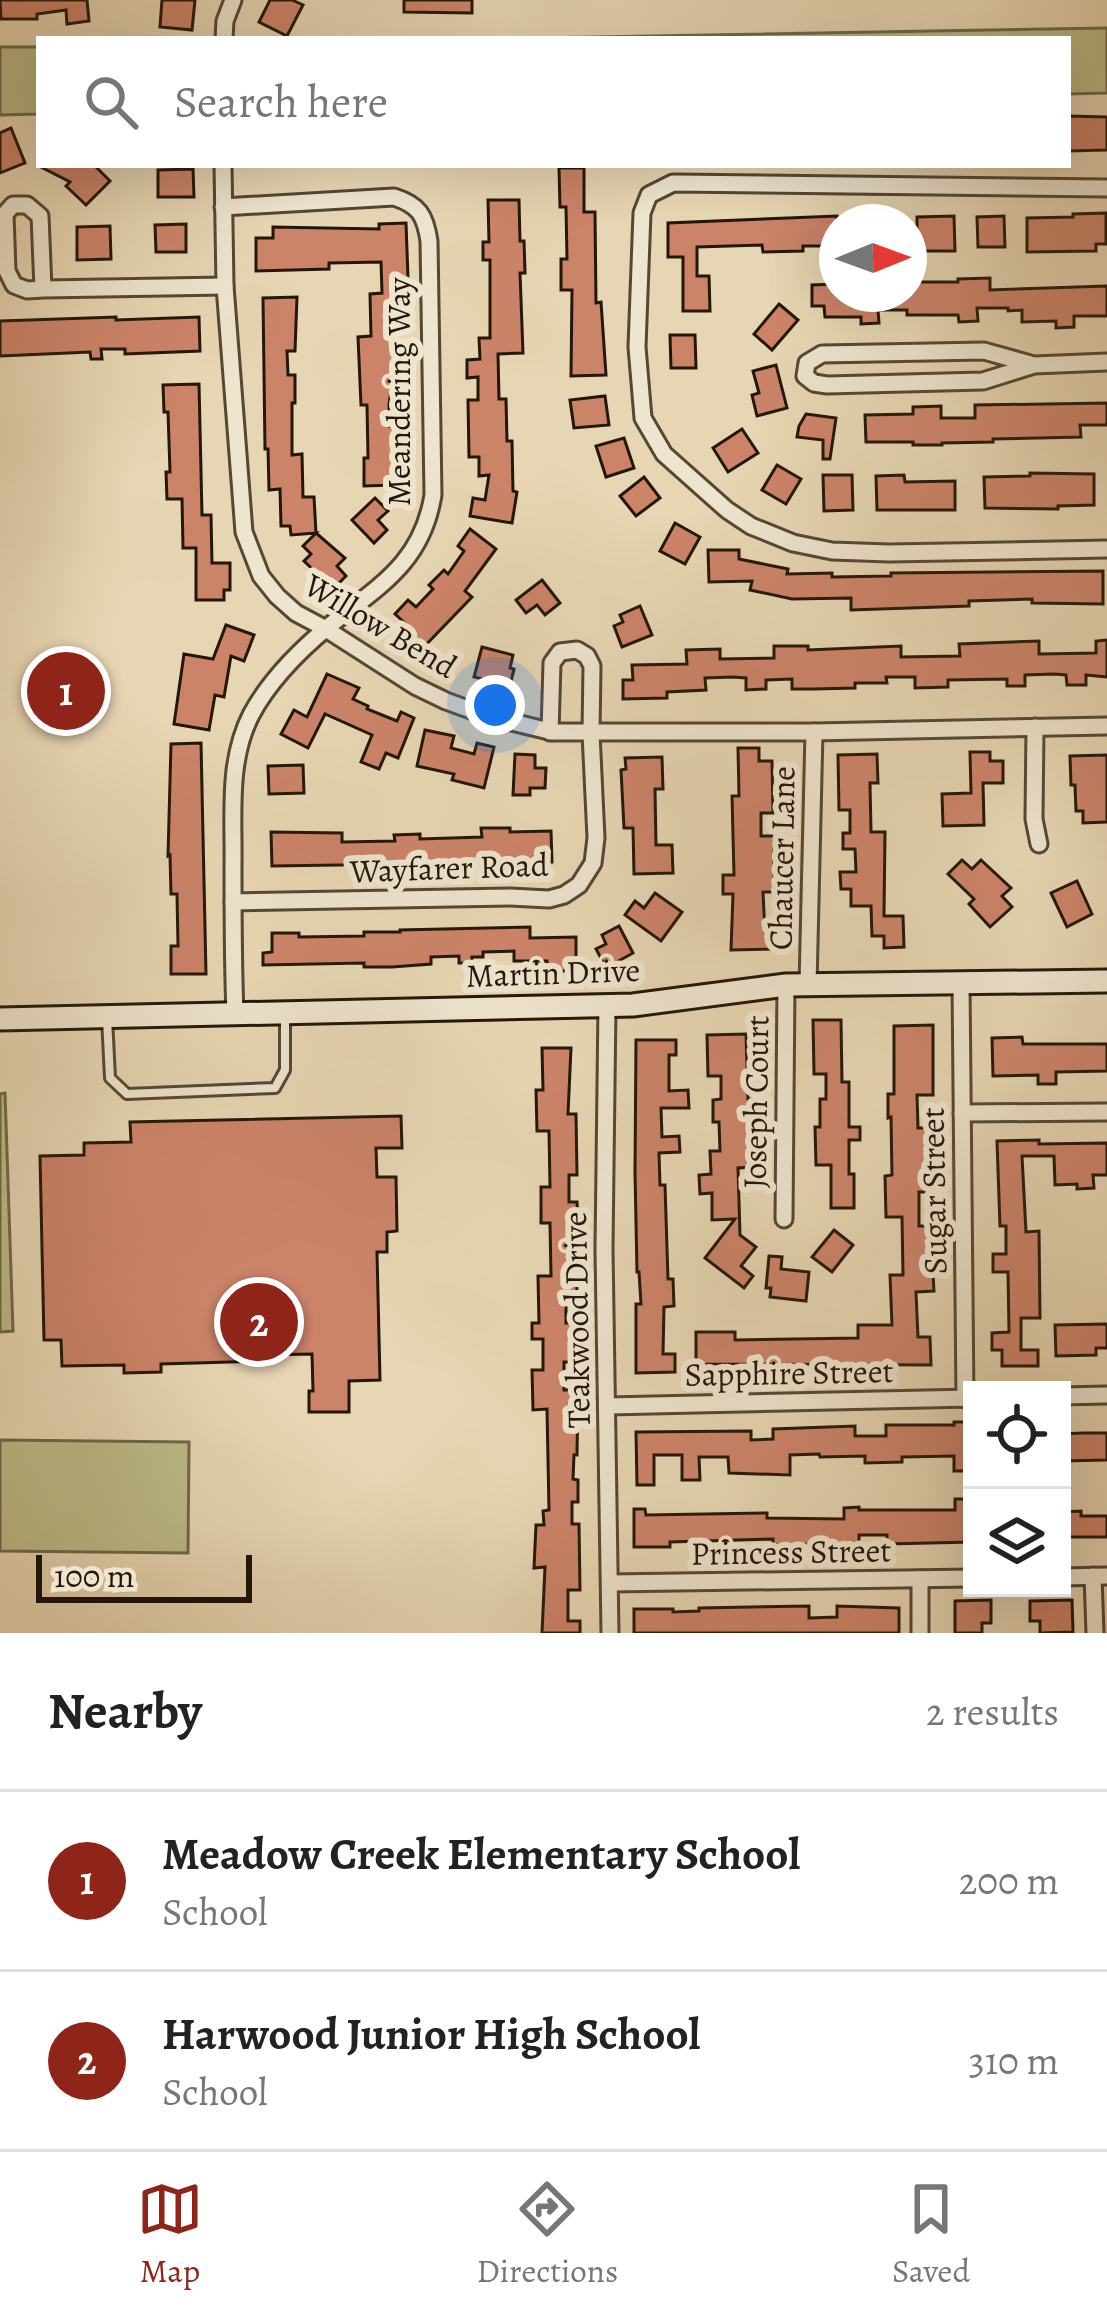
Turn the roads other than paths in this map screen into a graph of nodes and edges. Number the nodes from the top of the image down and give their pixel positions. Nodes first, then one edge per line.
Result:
1 (233, 0) edge
2 (224, 36) edge
3 (223, 168) edge
4 (1107, 188) edge
5 (223, 207) junction
6 (225, 286) junction
7 (43, 289) junction
8 (1107, 362) edge
9 (1034, 365) junction
10 (1107, 549) edge
11 (326, 629) junction
12 (1107, 726) edge
13 (1035, 727) junction
14 (550, 732) junction
15 (814, 732) junction
16 (591, 733) junction
17 (1039, 844) dead end
18 (233, 902) junction
19 (1107, 981) edge
20 (961, 983) junction
21 (797, 985) junction
22 (608, 1006) junction
23 (285, 1012) junction
24 (235, 1013) junction
25 (107, 1016) junction
26 (0, 1019) edge
27 (1107, 1112) edge
28 (962, 1113) junction
29 (784, 1219) dead end
30 (968, 1381) edge
31 (1107, 1395) edge
32 (1071, 1396) edge
33 (963, 1398) edge
34 (608, 1406) junction
35 (1100, 1576) edge
36 (963, 1578) edge
37 (920, 1579) junction
38 (610, 1583) junction
39 (610, 1633) edge
40 (920, 1633) edge
41 (1095, 1633) edge

1 - 2 street
3 - 5 street, Willow Bend
4 - 10 street
5 - 6 street, Willow Bend
5 - 11 street, Meandering Way
6 - 7 street
6 - 11 street, Willow Bend
7 - 7 street
8 - 9 street
9 - 9 street
11 - 14 street, Willow Bend
11 - 18 street, Meandering Way
12 - 13 street, Willow Bend
13 - 15 street, Willow Bend
13 - 17 street
14 - 16 street, Willow Bend
14 - 16 street
15 - 16 street, Willow Bend
15 - 21 street, Chaucer Lane
16 - 18 street, Wayfarer Road
18 - 24 street, Meandering Way
19 - 20 street, Martin Drive
20 - 21 street, Martin Drive
20 - 28 street, Sugar Street
21 - 22 street, Martin Drive
21 - 29 street, Joseph Court
22 - 23 street, Martin Drive
22 - 34 street, Teakwood Drive
23 - 24 street, Martin Drive
23 - 25 lane
24 - 25 street, Martin Drive
25 - 26 street, Martin Drive
27 - 28 street
28 - 30 street, Sugar Street
31 - 32 street
33 - 34 street, Sapphire Street
34 - 38 street, Teakwood Drive
35 - 41 street
36 - 37 street, Princess Street
37 - 38 street, Princess Street
37 - 40 street
38 - 39 street, Teakwood Drive

